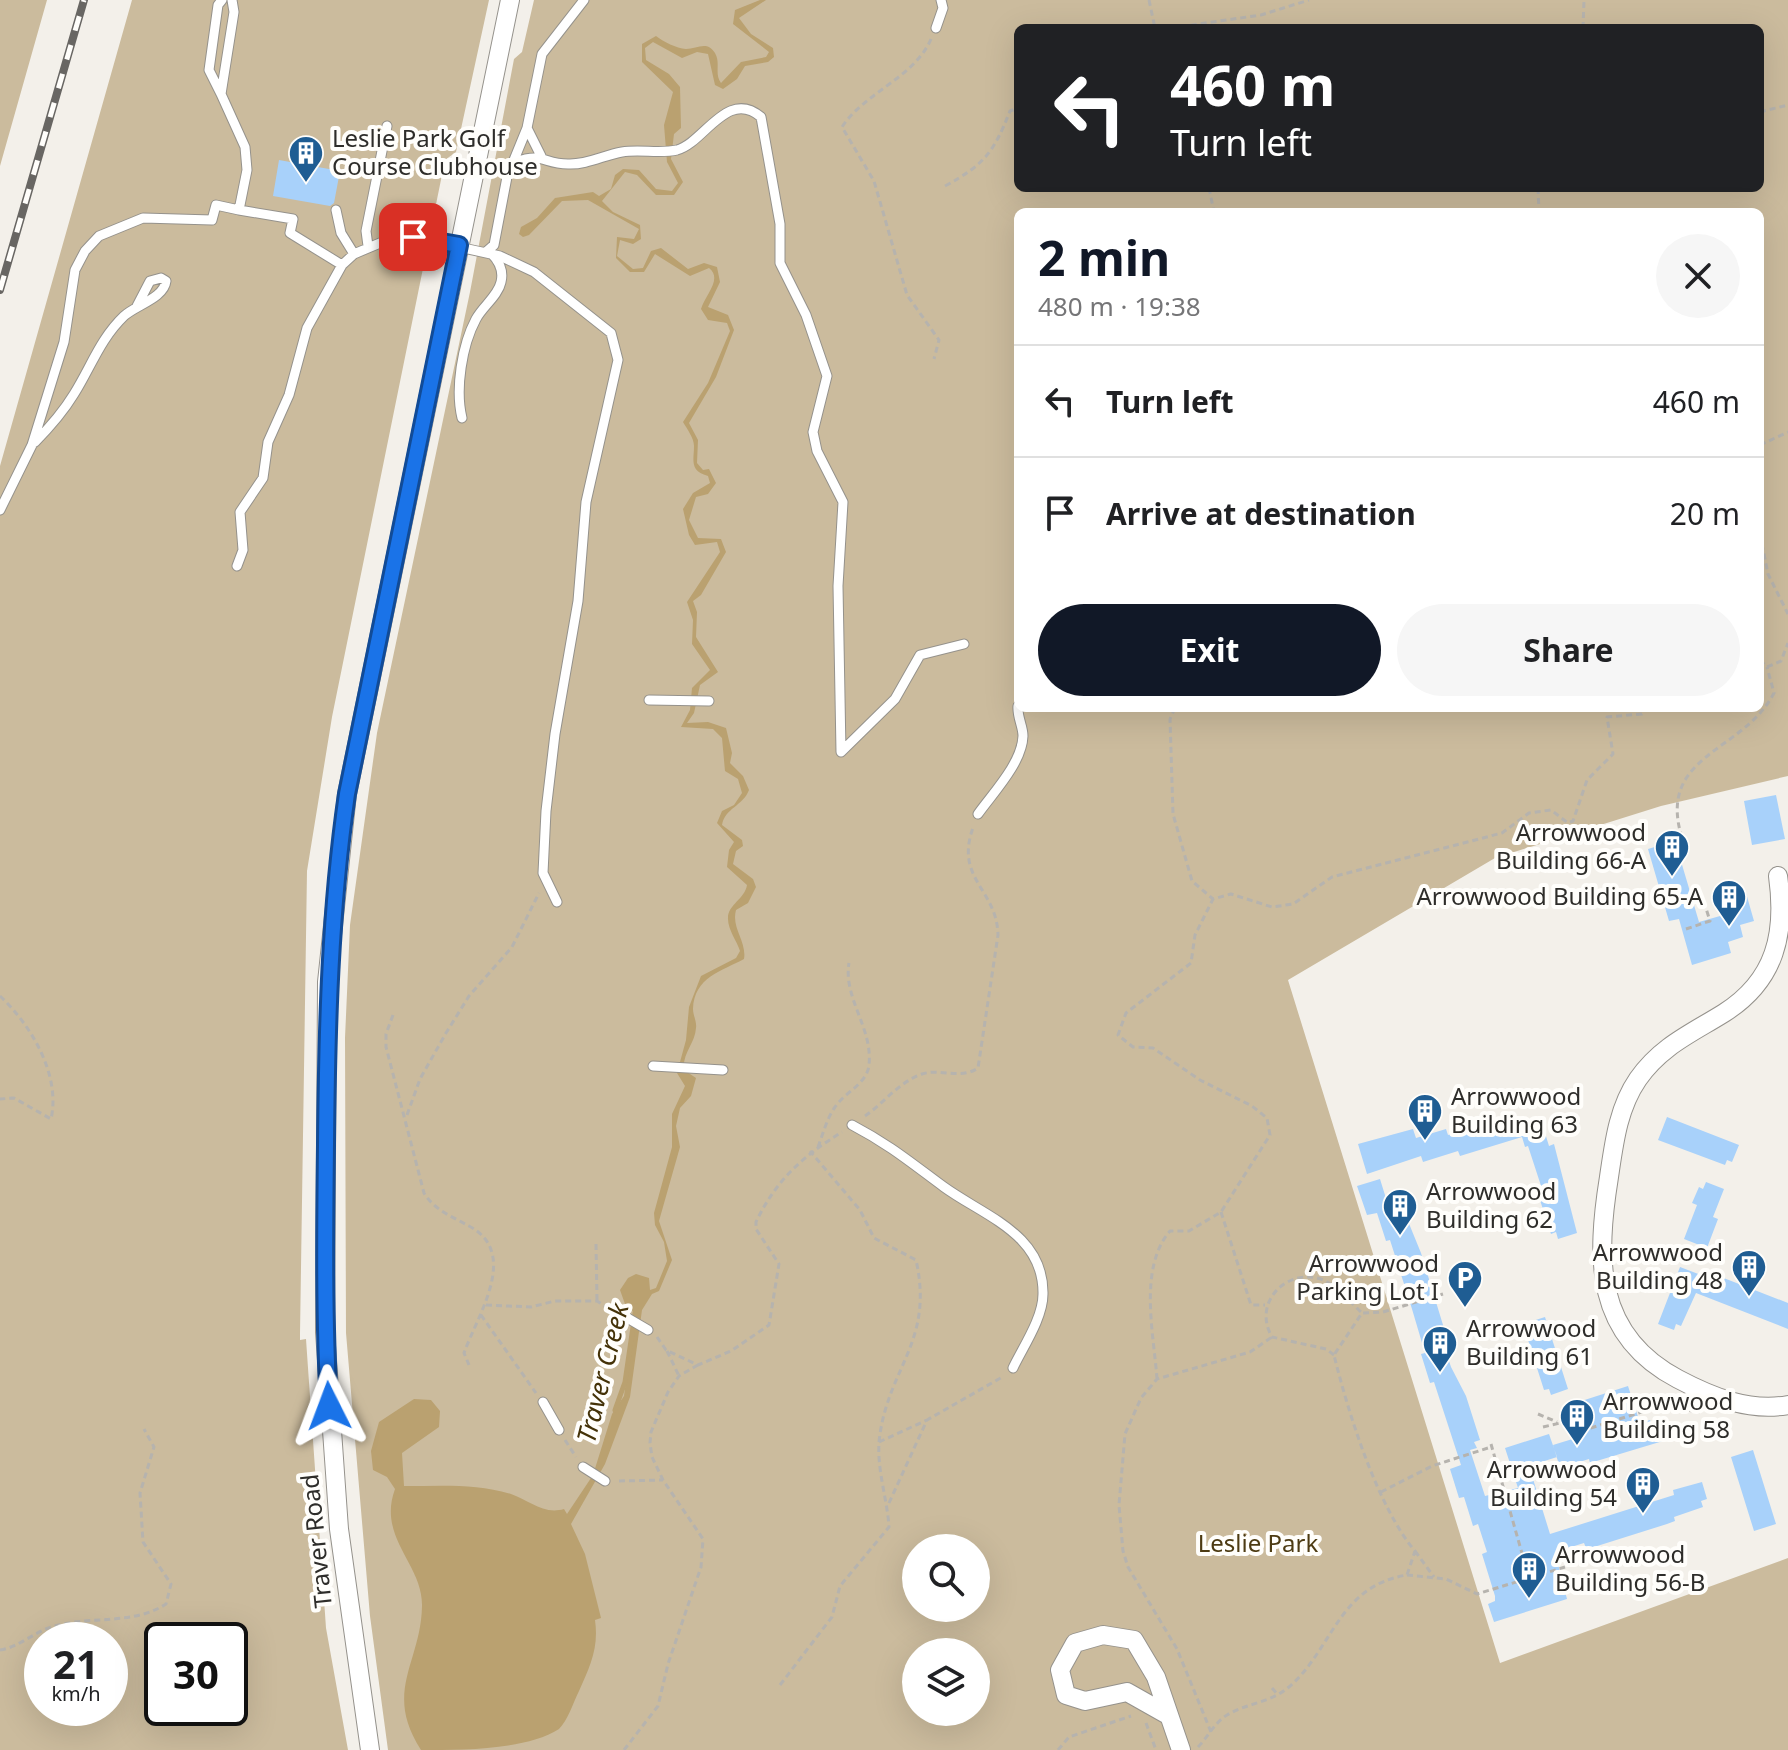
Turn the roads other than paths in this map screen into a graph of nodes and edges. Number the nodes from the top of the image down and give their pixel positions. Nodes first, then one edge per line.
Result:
1 (222, 0) edge
2 (232, 0) edge
3 (510, 0) edge
4 (584, 0) edge
5 (941, 0) edge
6 (936, 28) road end
7 (221, 94) junction
8 (387, 126) dead end
9 (527, 128) junction
10 (541, 156) junction
11 (515, 162) junction
12 (239, 210) junction
13 (336, 210) dead end
14 (459, 245) junction
15 (368, 246) junction
16 (489, 252) junction
17 (354, 254) junction
18 (342, 265) junction
19 (137, 306) dead end
20 (462, 418) dead end
21 (32, 445) junction
22 (0, 510) edge
23 (237, 566) dead end
24 (964, 644) dead end
25 (649, 700) dead end
26 (709, 701) dead end
27 (1018, 712) edge
28 (978, 814) dead end
29 (1778, 876) dead end
30 (557, 902) dead end
31 (653, 1066) dead end
32 (723, 1070) dead end
33 (852, 1125) dead end
34 (624, 1316) road end
35 (648, 1330) dead end
36 (1013, 1368) road end
37 (543, 1402) road end
38 (1788, 1405) edge
39 (559, 1430) road end
40 (583, 1467) road end
41 (605, 1481) road end
42 (1166, 1714) junction
43 (370, 1750) edge
44 (1181, 1750) edge

1 - 7 lane
2 - 7 lane
3 - 14 street, Traver Road
4 - 9 lane
5 - 6 lane
7 - 12 lane
8 - 15 lane
9 - 10 lane
9 - 11 lane
10 - 11 lane
10 - 24 lane
11 - 16 lane
12 - 18 lane
12 - 21 lane
13 - 17 lane
14 - 15 lane
14 - 16 lane
14 - 43 street, Traver Road
15 - 17 lane
16 - 20 lane
16 - 30 lane
17 - 18 lane
18 - 23 lane
19 - 21 lane
21 - 22 lane
25 - 26 lane
27 - 28 lane
29 - 38 street
31 - 32 lane
33 - 36 lane
34 - 35 lane
37 - 39 lane
40 - 41 lane
42 - 42 street
42 - 44 street

